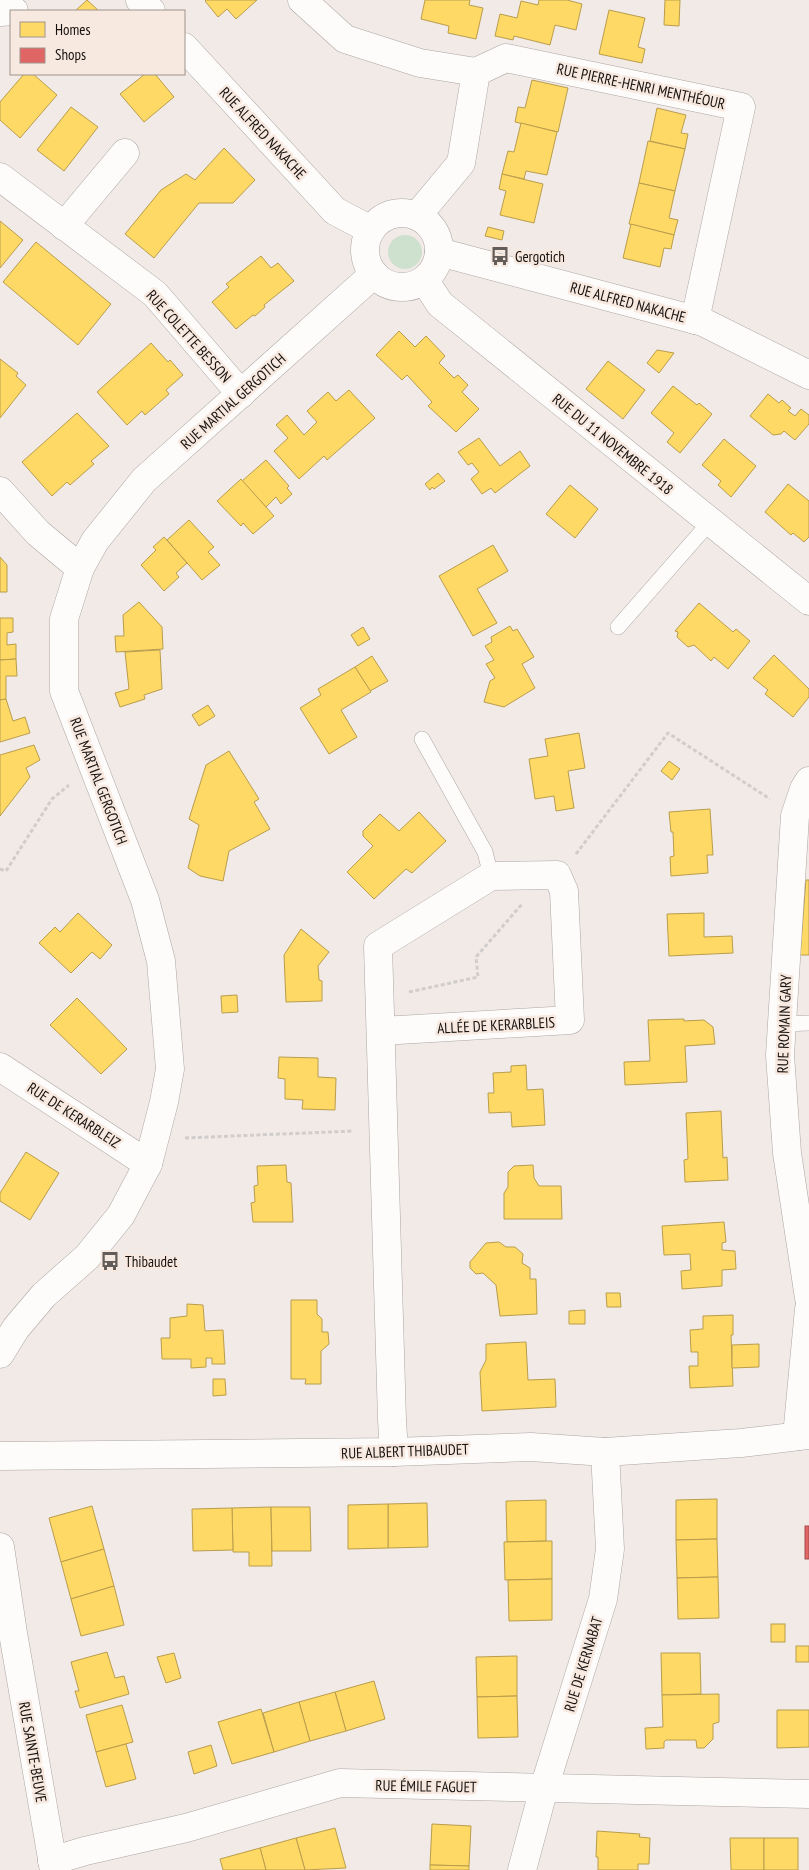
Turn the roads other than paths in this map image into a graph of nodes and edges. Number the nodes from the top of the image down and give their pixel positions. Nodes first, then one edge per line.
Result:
1 (140, 0) edge
2 (302, 0) edge
3 (149, 10) edge
4 (185, 48) edge
5 (476, 72) junction
6 (125, 153) dead end
7 (0, 178) edge
8 (417, 216) junction
9 (64, 226) junction
10 (371, 230) junction
11 (439, 252) junction
12 (374, 274) junction
13 (425, 281) junction
14 (695, 320) junction
15 (809, 375) edge
16 (241, 394) junction
17 (0, 491) edge
18 (710, 522) junction
19 (80, 568) junction
20 (809, 601) edge
21 (618, 626) dead end
22 (422, 739) dead end
23 (809, 781) edge
24 (492, 876) junction
25 (809, 1023) edge
26 (782, 1024) junction
27 (380, 1031) junction
28 (0, 1067) edge
29 (152, 1151) junction
30 (809, 1298) edge
31 (809, 1308) edge
32 (0, 1354) edge
33 (803, 1436) edge
34 (394, 1452) junction
35 (604, 1452) junction
36 (0, 1456) edge
37 (0, 1546) edge
38 (6, 1635) edge
39 (544, 1788) junction
40 (809, 1794) edge
41 (53, 1866) edge
42 (522, 1870) edge

1 - 3 street
2 - 5 street
4 - 10 street, RUE ALFRED NAKACHE
5 - 8 street
5 - 14 street, RUE PIERRE-HENRI MENTHÉOUR
6 - 9 street
7 - 9 street, RUE COLETTE BESSON
8 - 10 street
8 - 11 street
9 - 16 street, RUE COLETTE BESSON
10 - 12 street
11 - 13 street
11 - 14 street, RUE ALFRED NAKACHE
12 - 13 street
12 - 16 street, RUE MARTIAL GERGOTICH
13 - 18 street, RUE DU 11 NOVEMBRE 1918
14 - 15 street, RUE ALFRED NAKACHE
16 - 19 street, RUE MARTIAL GERGOTICH
17 - 19 street
18 - 20 street, RUE DU 11 NOVEMBRE 1918
18 - 21 lane
19 - 29 street, RUE MARTIAL GERGOTICH
22 - 24 lane
23 - 26 street, RUE ROMAIN GARY
24 - 27 street, ALLÉE DE KERARBLEIS
24 - 27 street, ALLÉE DE KERARBLEIS
25 - 26 lane
26 - 30 street, RUE ROMAIN GARY
27 - 34 street, ALLÉE DE KERARBLEIS
28 - 29 street, RUE DE KERARBLEIZ
29 - 32 street, RUE MARTIAL GERGOTICH
31 - 33 street
33 - 35 street, RUE ALBERT THIBAUDET
34 - 35 street, RUE ALBERT THIBAUDET
34 - 36 street, RUE ALBERT THIBAUDET
35 - 39 street, RUE DE KERNABAT
37 - 38 street, RUE SAINTE-BEUVE
38 - 41 street, RUE SAINTE-BEUVE
39 - 40 street, RUE ÉMILE FAGUET
39 - 41 street, RUE ÉMILE FAGUET
39 - 42 street, RUE DE KERNABAT

